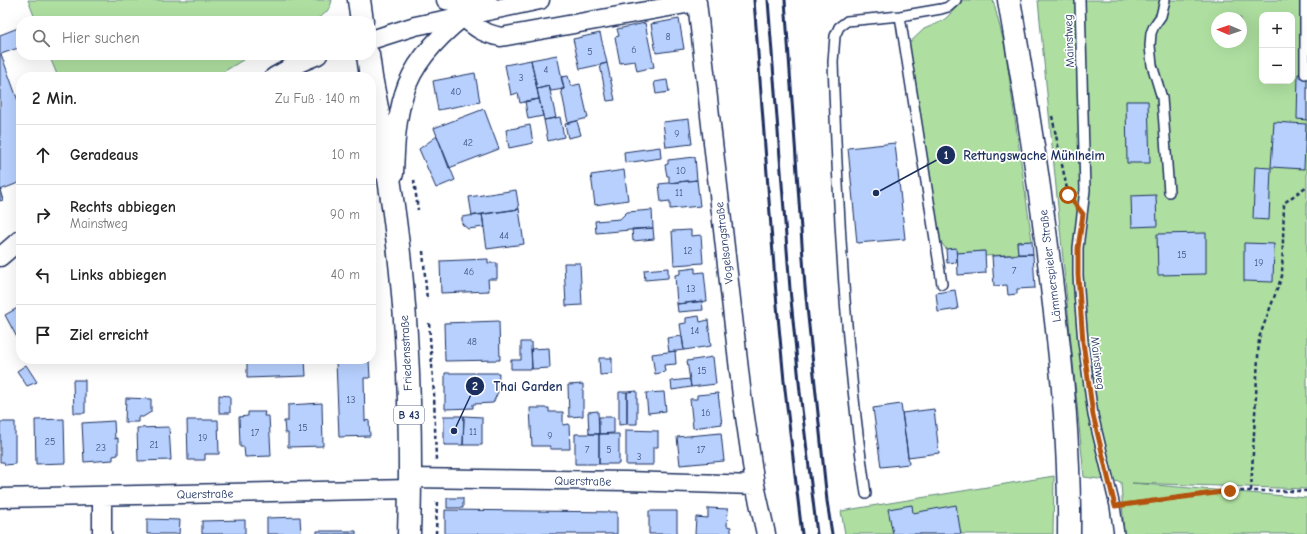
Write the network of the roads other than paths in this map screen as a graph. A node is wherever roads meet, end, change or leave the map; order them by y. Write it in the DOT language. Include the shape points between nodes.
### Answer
graph roads {
  1 [pos="359,0"];
  2 [pos="446,0"];
  3 [pos="540,0"];
  4 [pos="956,0"];
  5 [pos="1009,0"];
  6 [pos="1080,0"];
  7 [pos="1165,0"];
  8 [pos="1305,0"];
  9 [pos="701,1"];
  10 [pos="512,6"];
  11 [pos="361,16"];
  12 [pos="900,16"];
  13 [pos="463,17"];
  14 [pos="376,38"];
  15 [pos="307,60"];
  16 [pos="369,60"];
  17 [pos="283,72"];
  18 [pos="370,72"];
  19 [pos="1305,74"];
  20 [pos="376,104"];
  21 [pos="376,156"];
  22 [pos="1170,192"];
  23 [pos="394,220"];
  24 [pos="942,284"];
  25 [pos="410,484"];
  26 [pos="755,484"];
  27 [pos="866,494"];
  28 [pos="102,497"];
  29 [pos="0,498"];
  30 [pos="102,534"];
  31 [pos="409,534"];
  32 [pos="766,534"];
  33 [pos="1069,534"];
  34 [pos="1119,534"];
  1 -- 11 [label="main road"];
  2 -- 10 [label="street"];
  3 -- 10 [label="street"];
  4 -- 12 [label="lane" via="942,9"];
  5 -- 33 [label="main road, Lämmerspieler Straße" via="1044,215 1057,325 1067,436"];
  6 -- 34 [label="lane, Mainstweg" via="1085,190 1078,248 1078,275 1083,342 1093,415 1115,506"];
  7 -- 22 [label="lane" via="1151,33 1150,46 1152,65 1162,98"];
  8 -- 19 [label="lane"];
  9 -- 13 [label="street, Vogelsangstraße" via="501,37 482,32"];
  9 -- 26 [label="street, Vogelsangstraße" via="742,396"];
  10 -- 13 [label="street"];
  12 -- 24 [label="lane"];
  12 -- 27 [label="lane" via="847,21 839,27 833,47 844,296"];
  13 -- 14 [label="street" via="416,26"];
  13 -- 23 [label="street, Friedensstraße" via="447,29 426,53 404,94 395,148"];
  15 -- 17 [label="street"];
  16 -- 18 [label="main road, Friedensstraße / B 43"];
  20 -- 23 [label="main road, Friedensstraße / B 43"];
  21 -- 23 [label="street" via="388,189"];
  23 -- 25 [label="main road, Friedensstraße / B 43" via="406,335"];
  25 -- 26 [label="street, Querstraße" via="437,478"];
  25 -- 28 [label="street, Querstraße"];
  25 -- 31 [label="main road, Friedensstraße / B 43"];
  26 -- 32 [label="street, Vogelsangstraße"];
  28 -- 29 [label="street, Querstraße"];
  28 -- 30 [label="street"];
}
